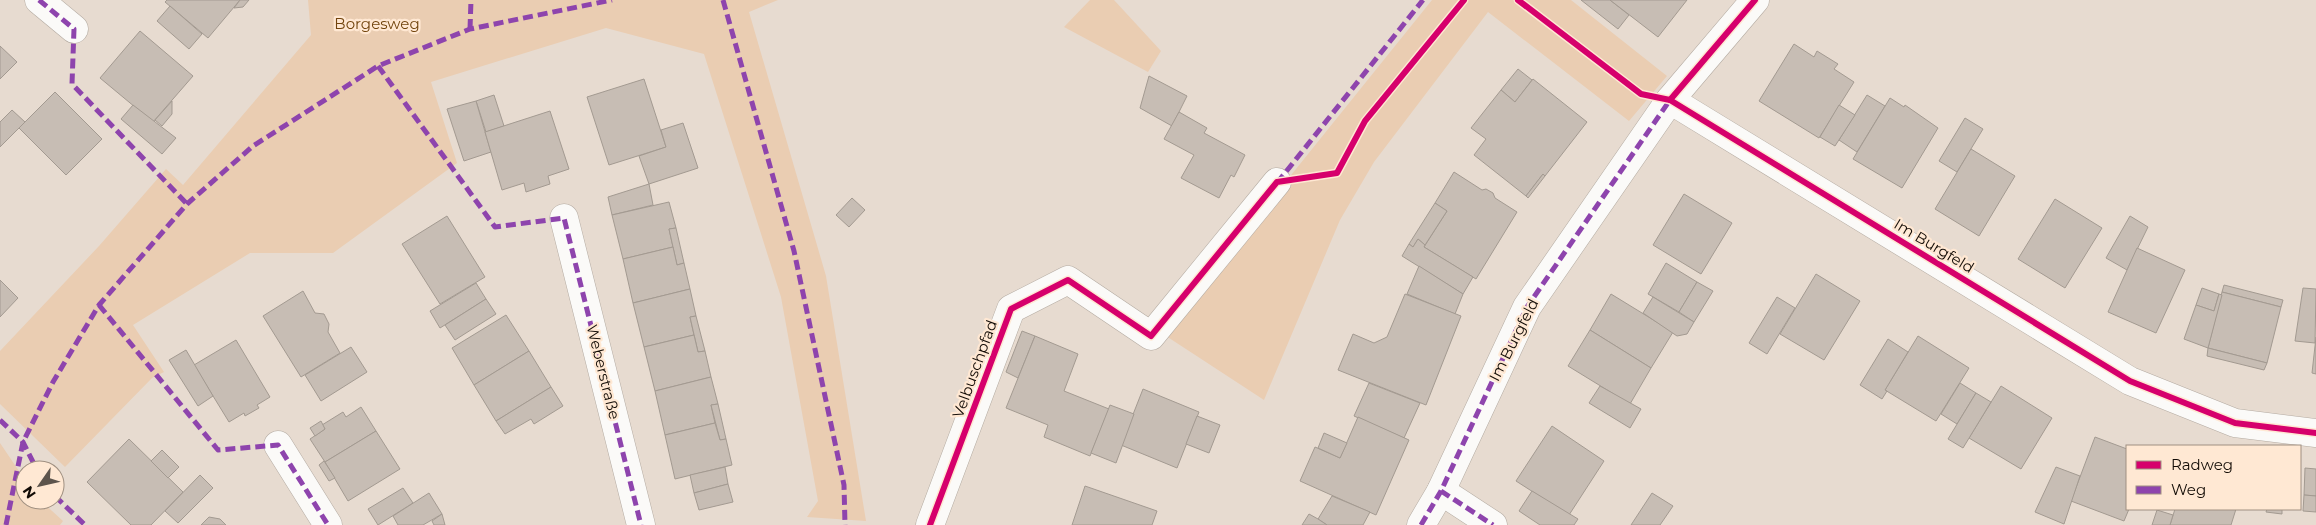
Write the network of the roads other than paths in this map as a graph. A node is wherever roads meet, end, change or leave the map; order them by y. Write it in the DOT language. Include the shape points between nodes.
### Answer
graph roads {
  1 [pos="39,0"];
  2 [pos="1755,0"];
  3 [pos="74,29"];
  4 [pos="1670,100"];
  5 [pos="1278,182"];
  6 [pos="564,218"];
  7 [pos="2316,433"];
  8 [pos="278,445"];
  9 [pos="1441,491"];
  10 [pos="328,525"];
  11 [pos="641,525"];
  12 [pos="930,525"];
  13 [pos="1422,525"];
  14 [pos="1493,525"];
  1 -- 3 [label="street"];
  2 -- 4 [label="street, Im Burgfeld"];
  4 -- 7 [label="street, Im Burgfeld" via="2130,381 2235,423"];
  4 -- 9 [label="street, Im Burgfeld" via="1527,307"];
  5 -- 12 [label="street, Velbuschpfad" via="1151,336 1068,280 1011,309"];
  6 -- 11 [label="street, Weberstraße"];
  8 -- 10 [label="street"];
  9 -- 13 [label="street, Im Burgfeld"];
  9 -- 14 [label="street"];
}
